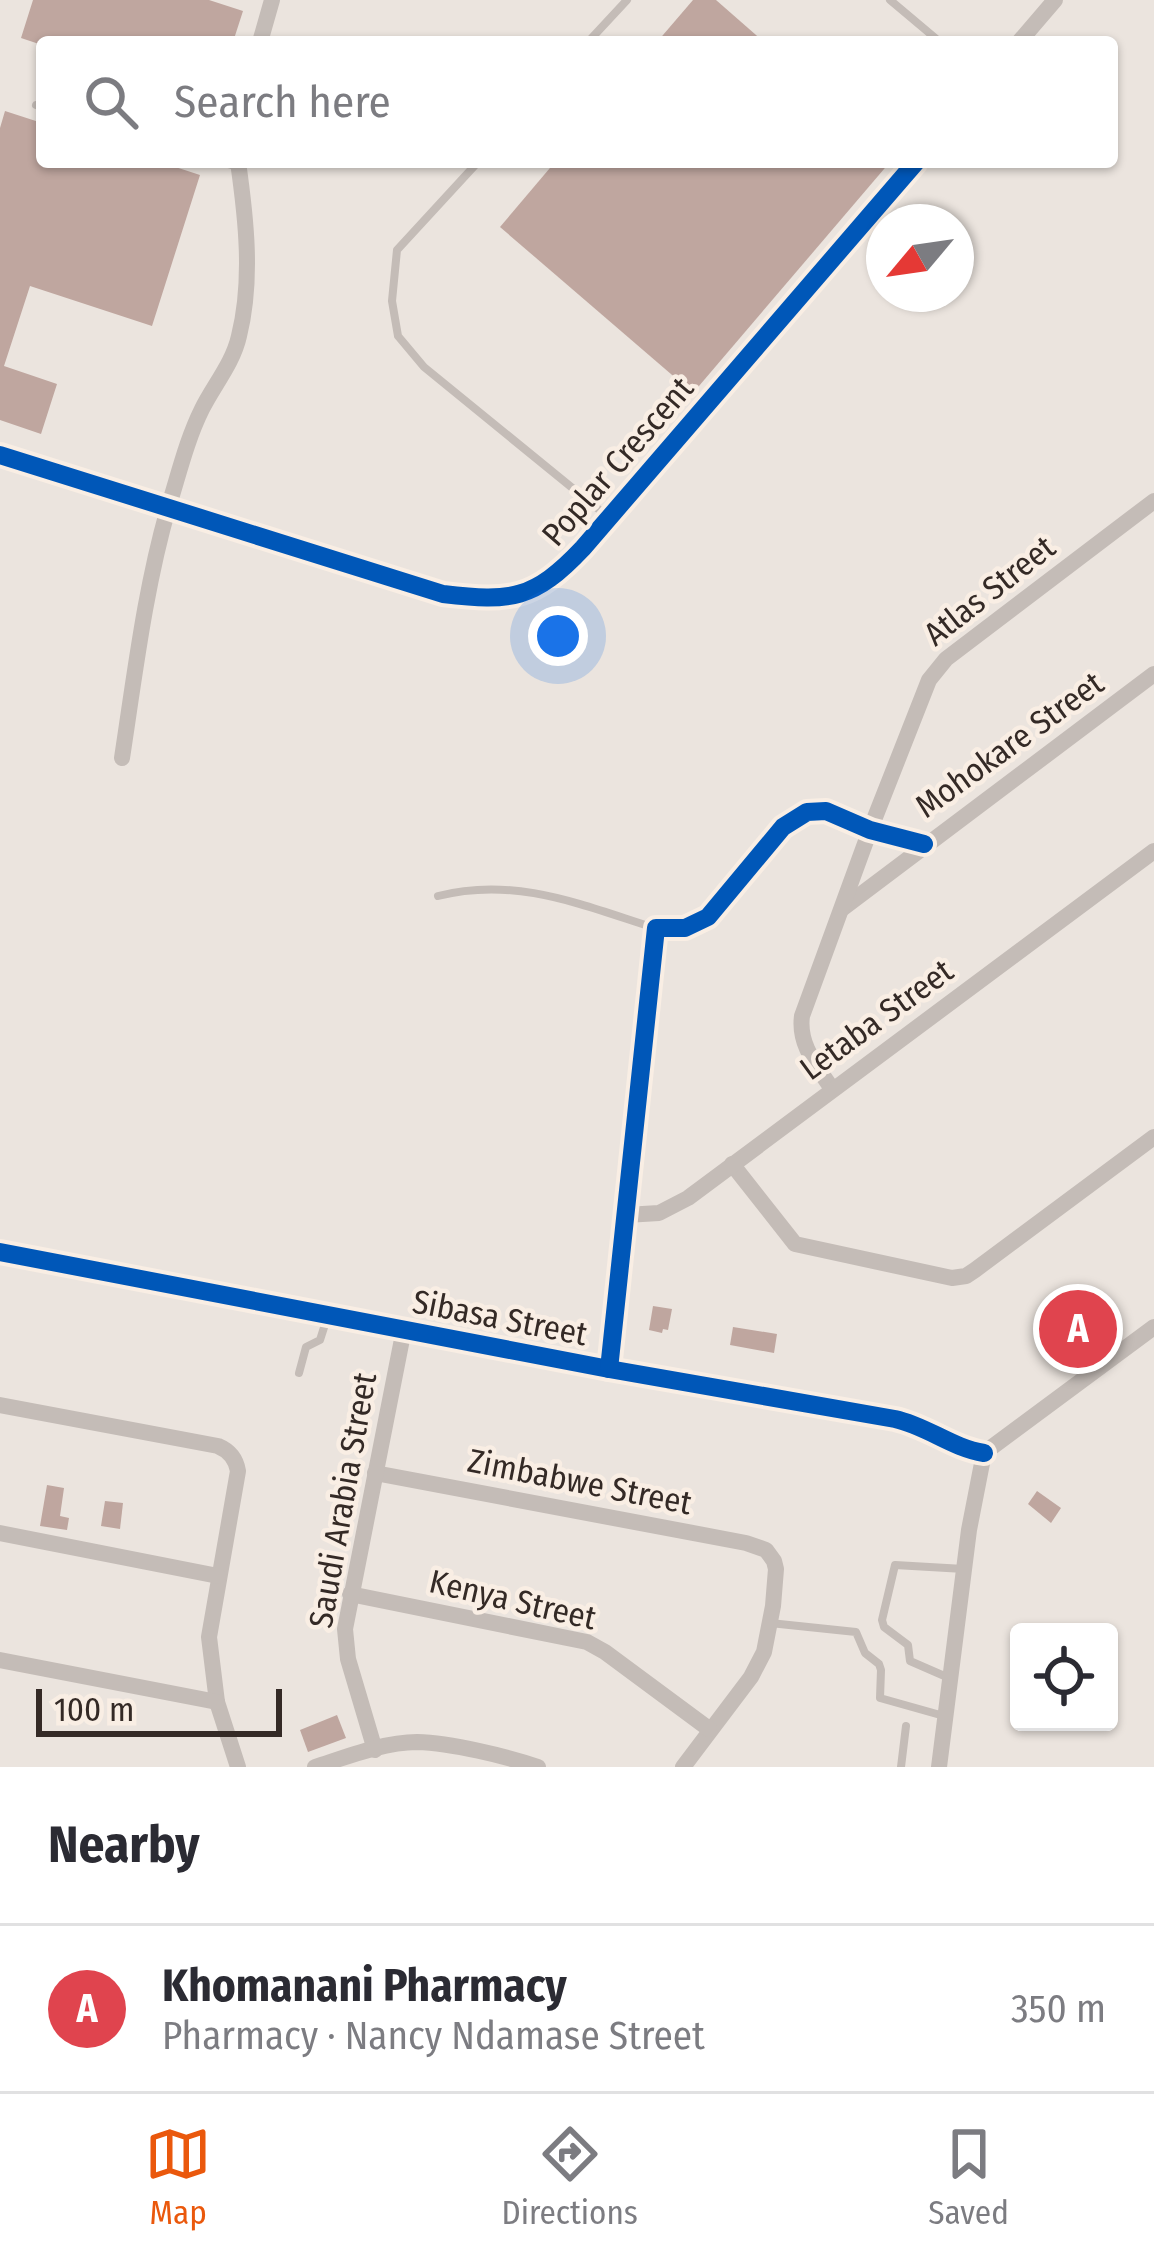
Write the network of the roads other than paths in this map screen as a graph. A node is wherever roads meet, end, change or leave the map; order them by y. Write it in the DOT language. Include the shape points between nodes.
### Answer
graph roads {
  1 [pos="272,0"];
  2 [pos="627,0"];
  3 [pos="890,0"];
  4 [pos="1055,0"];
  5 [pos="262,36"];
  6 [pos="594,36"];
  7 [pos="933,36"];
  8 [pos="1024,36"];
  9 [pos="234,168"];
  10 [pos="472,168"];
  11 [pos="911,168"];
  12 [pos="0,455"];
  13 [pos="1154,501"];
  14 [pos="168,509"];
  15 [pos="609,518"];
  16 [pos="1154,674"];
  17 [pos="122,758"];
  18 [pos="869,830"];
  19 [pos="924,844"];
  20 [pos="1154,851"];
  21 [pos="438,896"];
  22 [pos="843,908"];
  23 [pos="656,928"];
  24 [pos="832,1089"];
  25 [pos="1154,1137"];
  26 [pos="732,1164"];
  27 [pos="626,1215"];
  28 [pos="0,1252"];
  29 [pos="328,1315"];
  30 [pos="1154,1327"];
  31 [pos="404,1329"];
  32 [pos="609,1369"];
  33 [pos="299,1373"];
  34 [pos="0,1406"];
  35 [pos="984,1454"];
  36 [pos="375,1473"];
  37 [pos="0,1533"];
  38 [pos="964,1569"];
  39 [pos="218,1576"];
  40 [pos="350,1594"];
  41 [pos="770,1623"];
  42 [pos="0,1660"];
  43 [pos="950,1678"];
  44 [pos="217,1702"];
  45 [pos="945,1716"];
  46 [pos="906,1726"];
  47 [pos="710,1729"];
  48 [pos="375,1750"];
  49 [pos="238,1767"];
  50 [pos="316,1767"];
  51 [pos="538,1767"];
  52 [pos="682,1767"];
  53 [pos="901,1767"];
  54 [pos="939,1767"];
  1 -- 5 [label="street"];
  2 -- 6 [label="lane"];
  3 -- 7 [label="lane"];
  4 -- 8 [label="street"];
  9 -- 14 [label="street" via="246,224 239,338 194,428"];
  10 -- 15 [label="lane" via="397,250 398,336 424,367"];
  11 -- 15 [label="street, Poplar Crescent"];
  12 -- 14 [label="street, Poplar Crescent"];
  13 -- 18 [label="street, Atlas Street" via="933,672"];
  14 -- 15 [label="street, Poplar Crescent" via="443,594 483,598 512,597 557,576"];
  14 -- 17 [label="street" via="146,595"];
  16 -- 19 [label="street, Mohokare Street"];
  18 -- 19 [label="street"];
  18 -- 22 [label="street, Atlas Street"];
  18 -- 23 [label="street" via="826,811 798,815 708,917 685,928"];
  19 -- 22 [label="street, Mohokare Street"];
  20 -- 24 [label="street, Letaba Street"];
  21 -- 23 [label="lane" via="514,888"];
  22 -- 24 [label="street, Atlas Street" via="801,1024 807,1051"];
  23 -- 27 [label="street"];
  24 -- 26 [label="street, Letaba Street"];
  25 -- 26 [label="street" via="975,1270 952,1278 795,1244"];
  26 -- 27 [label="street, Letaba Street" via="676,1206"];
  27 -- 32 [label="street"];
  28 -- 29 [label="street, Sibasa Street"];
  29 -- 31 [label="street, Sibasa Street"];
  29 -- 33 [label="lane"];
  30 -- 35 [label="street"];
  31 -- 32 [label="street, Sibasa Street"];
  31 -- 36 [label="street, Saudi Arabia Street"];
  32 -- 35 [label="street, Sibasa Street" via="906,1422"];
  34 -- 39 [label="street" via="230,1454 238,1471"];
  35 -- 38 [label="street"];
  36 -- 40 [label="street, Saudi Arabia Street"];
  36 -- 41 [label="street, Zimbabwe Street" via="766,1550 776,1579"];
  37 -- 39 [label="street"];
  38 -- 43 [label="street"];
  38 -- 43 [label="lane" via="895,1564 882,1620 908,1645 910,1661"];
  39 -- 44 [label="street" via="208,1637"];
  40 -- 47 [label="street, Kenya Street" via="586,1642"];
  40 -- 48 [label="street, Saudi Arabia Street" via="348,1659"];
  41 -- 45 [label="lane" via="856,1632 879,1664 880,1699"];
  41 -- 47 [label="street" via="758,1666"];
  42 -- 44 [label="street"];
  43 -- 45 [label="street"];
  44 -- 49 [label="street"];
  45 -- 54 [label="street"];
  46 -- 53 [label="lane"];
  47 -- 52 [label="street"];
  48 -- 50 [label="street"];
  48 -- 51 [label="street" via="416,1742"];
}
